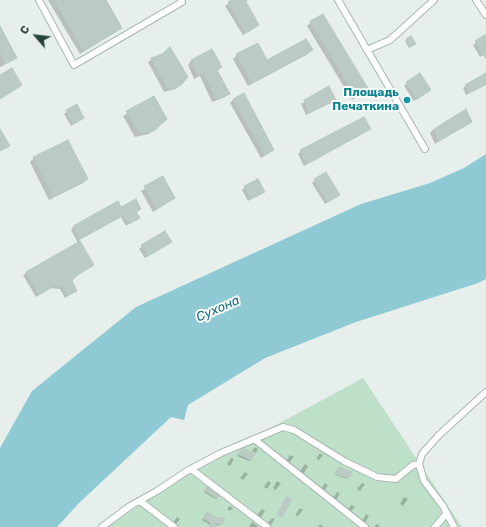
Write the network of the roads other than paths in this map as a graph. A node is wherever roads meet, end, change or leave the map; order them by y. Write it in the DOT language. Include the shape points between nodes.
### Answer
graph roads {
  1 [pos="39,0"];
  2 [pos="181,0"];
  3 [pos="338,0"];
  4 [pos="434,0"];
  5 [pos="476,0"];
  6 [pos="486,15"];
  7 [pos="367,50"];
  8 [pos="425,149"];
  9 [pos="486,392"];
  10 [pos="254,439"];
  11 [pos="419,464"];
  12 [pos="191,469"];
  13 [pos="140,501"];
  14 [pos="447,514"];
  15 [pos="102,527"];
  16 [pos="174,527"];
  17 [pos="267,527"];
  18 [pos="365,527"];
  19 [pos="435,527"];
  20 [pos="454,527"];
  1 -- 2 [label="street" via="74,65 182,2"];
  3 -- 7 [label="street"];
  4 -- 7 [label="street" via="390,40"];
  5 -- 6 [label="street"];
  7 -- 8 [label="street"];
  9 -- 11 [label="street" via="433,441 422,454"];
  10 -- 11 [label="street" via="283,427 294,430 377,477 396,479 413,465"];
  10 -- 12 [label="street"];
  10 -- 18 [label="street"];
  11 -- 14 [label="street" via="424,481"];
  12 -- 13 [label="street"];
  12 -- 17 [label="street"];
  13 -- 15 [label="street"];
  13 -- 16 [label="street"];
  14 -- 19 [label="street"];
  14 -- 20 [label="street"];
}
